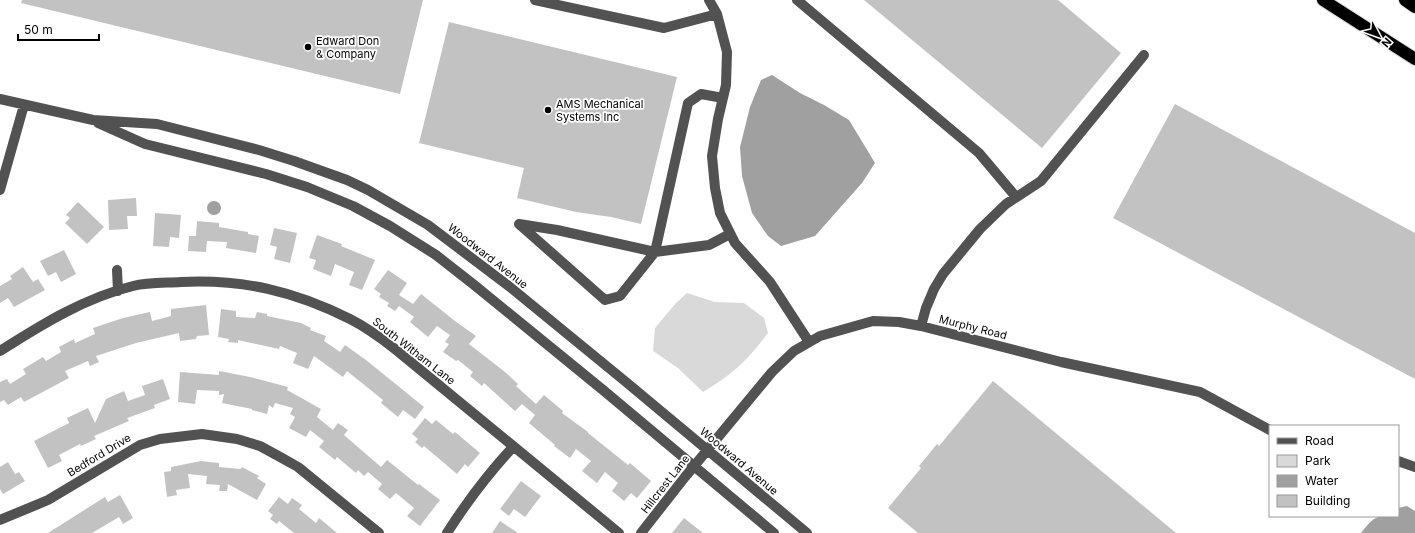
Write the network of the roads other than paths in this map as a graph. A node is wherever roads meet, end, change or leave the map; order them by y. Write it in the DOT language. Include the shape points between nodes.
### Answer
graph roads {
  1 [pos="535,0"];
  2 [pos="709,0"];
  3 [pos="798,0"];
  4 [pos="1323,0"];
  5 [pos="1405,0"];
  6 [pos="1410,0"];
  7 [pos="1415,5"];
  8 [pos="717,14"];
  9 [pos="1144,55"];
  10 [pos="1415,59"];
  11 [pos="723,98"];
  12 [pos="0,99"];
  13 [pos="24,105"];
  14 [pos="93,120"];
  15 [pos="0,190"];
  16 [pos="1016,197"];
  17 [pos="730,234"];
  18 [pos="655,252"];
  19 [pos="117,270"];
  20 [pos="118,291"];
  21 [pos="921,326"];
  22 [pos="809,342"];
  23 [pos="0,351"];
  24 [pos="1269,429"];
  25 [pos="513,447"];
  26 [pos="707,450"];
  27 [pos="1399,461"];
  28 [pos="693,467"];
  29 [pos="1415,467"];
  30 [pos="0,520"];
  31 [pos="379,533"];
  32 [pos="447,533"];
  33 [pos="619,533"];
  34 [pos="641,533"];
  35 [pos="774,533"];
  36 [pos="807,533"];
  1 -- 8 [label="street" via="664,28"];
  2 -- 8 [label="street"];
  3 -- 16 [label="street" via="979,153"];
  4 -- 10 [label="highway"];
  5 -- 7 [label="highway"];
  6 -- 7 [label="highway"];
  8 -- 11 [label="street" via="727,52"];
  9 -- 16 [label="street" via="1040,181"];
  11 -- 17 [label="street" via="712,156 720,213"];
  11 -- 18 [label="street" via="701,94 688,103"];
  12 -- 13 [label="street, Woodward Avenue"];
  13 -- 14 [label="street, Woodward Avenue"];
  13 -- 15 [label="street"];
  14 -- 26 [label="street, Woodward Avenue" via="157,124 201,135 294,161 368,190 454,244 510,287"];
  14 -- 28 [label="street, Woodward Avenue" via="145,144 266,174 307,187 353,206 390,226 436,255 473,284"];
  16 -- 21 [label="street" via="980,229 943,274 934,289"];
  17 -- 18 [label="street" via="709,245"];
  17 -- 22 [label="street" via="770,282"];
  18 -- 18 [label="street" via="620,296 605,300 519,224"];
  19 -- 20 [label="street"];
  20 -- 23 [label="street, South Witham Lane" via="64,313"];
  20 -- 25 [label="street, South Witham Lane" via="134,286 204,281 271,289 305,299 351,319 372,332"];
  21 -- 22 [label="street, Murphy Road" via="873,321 820,336"];
  21 -- 24 [label="street, Murphy Road" via="1061,362 1200,392"];
  22 -- 26 [label="street, Murphy Road" via="794,351 772,372"];
  25 -- 32 [label="street" via="485,478"];
  25 -- 33 [label="street, South Witham Lane"];
  26 -- 28 [label="street, Hillcrest Lane"];
  26 -- 36 [label="street, Woodward Avenue"];
  27 -- 29 [label="street"];
  28 -- 34 [label="street, Hillcrest Lane"];
  28 -- 35 [label="street, Woodward Avenue"];
  30 -- 31 [label="street, Bedford Drive" via="48,500 140,445 160,439 202,434 237,439 260,446 282,458 298,467"];
}
